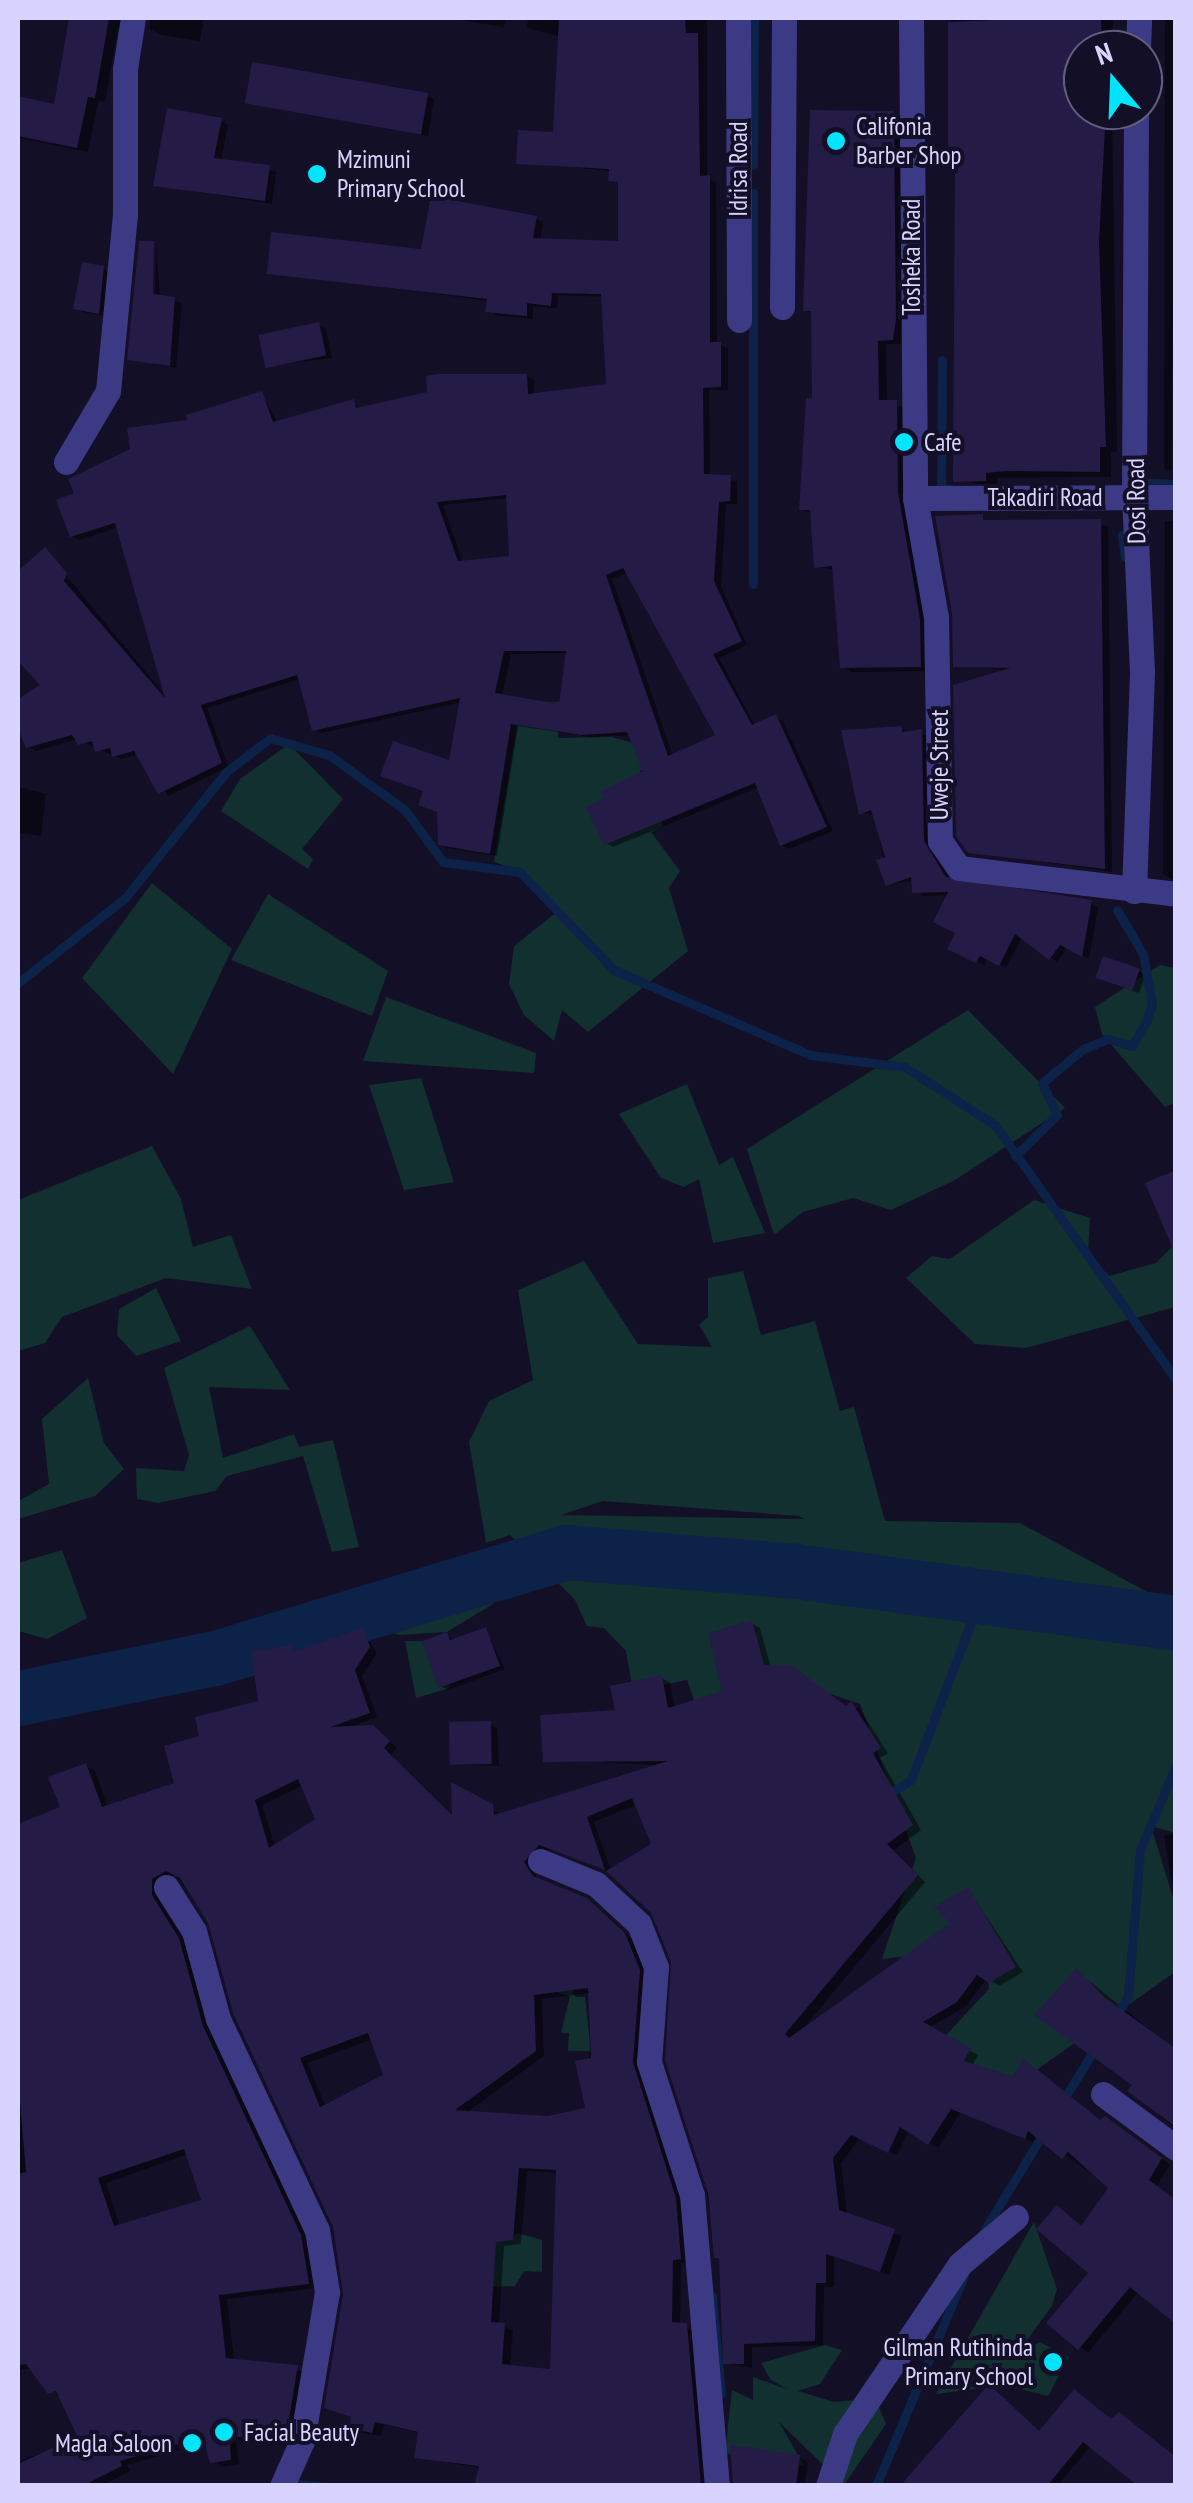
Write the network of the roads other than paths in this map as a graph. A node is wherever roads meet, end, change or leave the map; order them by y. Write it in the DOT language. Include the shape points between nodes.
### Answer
graph roads {
  1 [pos="134,18"];
  2 [pos="738,18"];
  3 [pos="784,18"];
  4 [pos="912,18"];
  5 [pos="1136,130"];
  6 [pos="738,174"];
  7 [pos="782,176"];
  8 [pos="782,307"];
  9 [pos="739,320"];
  10 [pos="66,462"];
  11 [pos="1176,497"];
  12 [pos="915,498"];
  13 [pos="1134,498"];
  14 [pos="1134,891"];
  15 [pos="1176,894"];
  16 [pos="540,1862"];
  17 [pos="166,1887"];
  18 [pos="1103,2094"];
  19 [pos="1176,2148"];
  20 [pos="1016,2217"];
  21 [pos="282,2486"];
  22 [pos="717,2486"];
  23 [pos="828,2486"];
  1 -- 10 [label="street" via="125,69 124,233 108,391"];
  2 -- 6 [label="street, Idrisa Road"];
  3 -- 7 [label="street"];
  4 -- 12 [label="street, Tosheka Road"];
  5 -- 13 [label="street, Dosi Road"];
  6 -- 7 [label="street"];
  6 -- 9 [label="street, Idrisa Road"];
  7 -- 8 [label="street"];
  11 -- 13 [label="street, Takadiri Road"];
  12 -- 13 [label="street, Takadiri Road"];
  12 -- 14 [label="street, Uweje Street" via="936,617 944,856 959,868"];
  13 -- 14 [label="street, Dosi Road" via="1142,672"];
  14 -- 15 [label="street, Uweje Street"];
  16 -- 22 [label="street" via="596,1884 640,1924 656,1967 648,2062 692,2195"];
  17 -- 21 [label="street" via="194,1931 218,2019 318,2230 327,2292 302,2440"];
  18 -- 19 [label="street"];
  20 -- 23 [label="street" via="960,2264 845,2434"];
}
